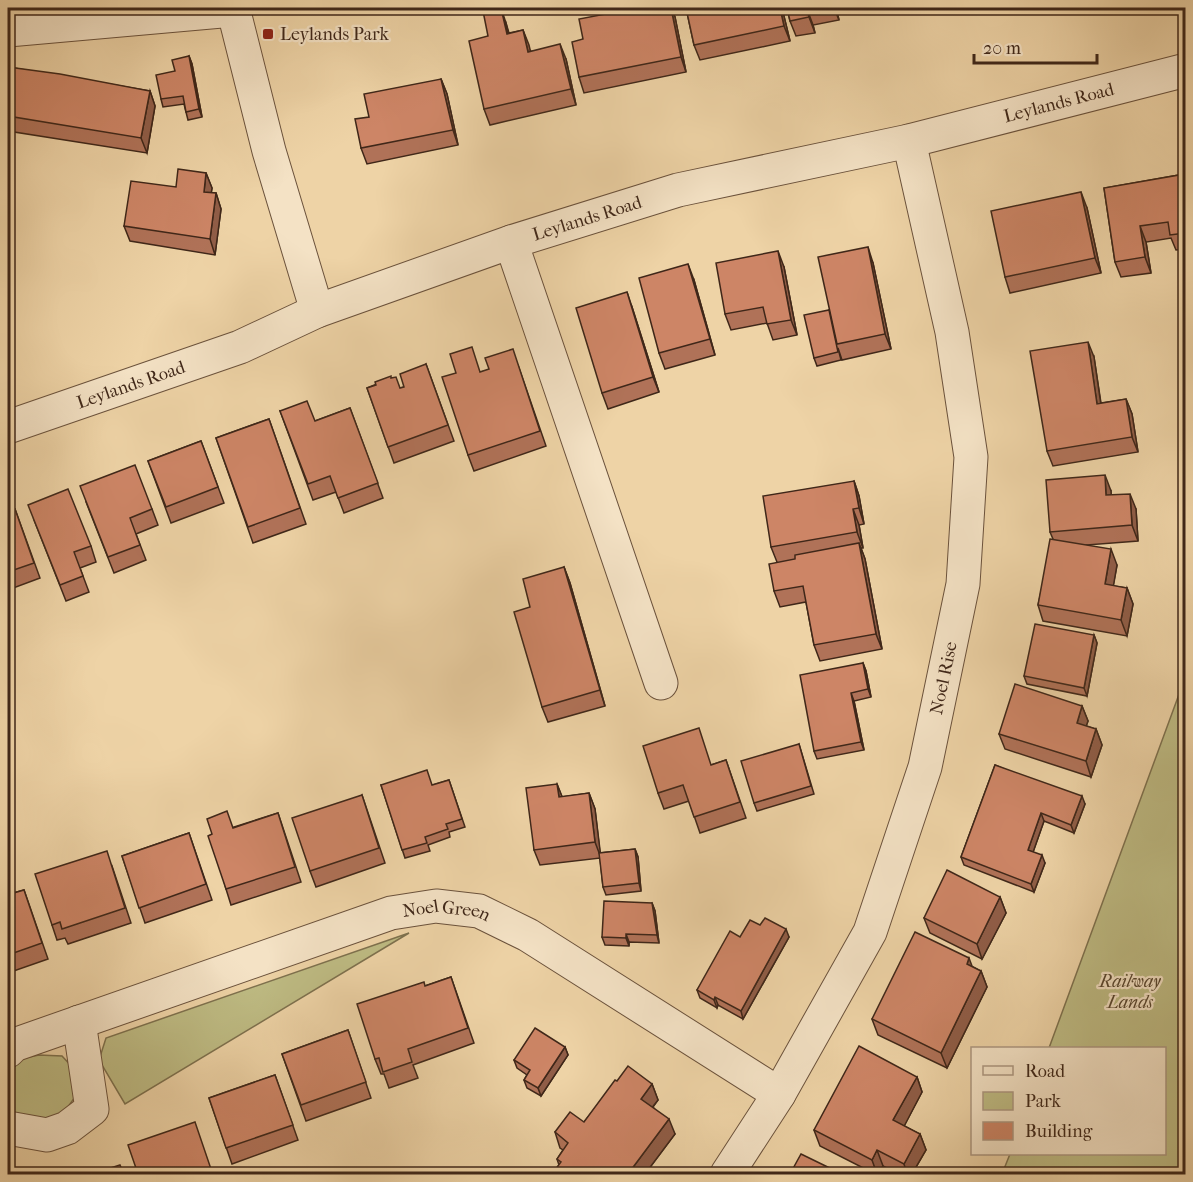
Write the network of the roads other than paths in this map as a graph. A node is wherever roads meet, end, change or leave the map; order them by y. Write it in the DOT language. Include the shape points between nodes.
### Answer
graph roads {
  1 [pos="233,9"];
  2 [pos="8,30"];
  3 [pos="1185,70"];
  4 [pos="909,141"];
  5 [pos="511,242"];
  6 [pos="317,311"];
  7 [pos="8,427"];
  8 [pos="661,683"];
  9 [pos="79,1022"];
  10 [pos="8,1051"];
  11 [pos="779,1094"];
  12 [pos="8,1128"];
  13 [pos="727,1174"];
  1 -- 2 [label="street"];
  1 -- 6 [label="street" via="269,151"];
  3 -- 4 [label="street, Leylands Road"];
  4 -- 5 [label="street, Leylands Road" via="678,190"];
  4 -- 11 [label="street, Noel Rise" via="952,332 971,457 963,584 925,767 870,932"];
  5 -- 6 [label="street, Leylands Road"];
  5 -- 8 [label="street"];
  6 -- 7 [label="street, Leylands Road" via="240,347"];
  9 -- 10 [label="street, Noel Green" via="14,1045"];
  9 -- 11 [label="street, Noel Green" via="391,913 436,906 468,909 528,934"];
  9 -- 12 [label="street" via="92,1109 67,1128 47,1135"];
  11 -- 13 [label="street, Noel Rise"];
}
